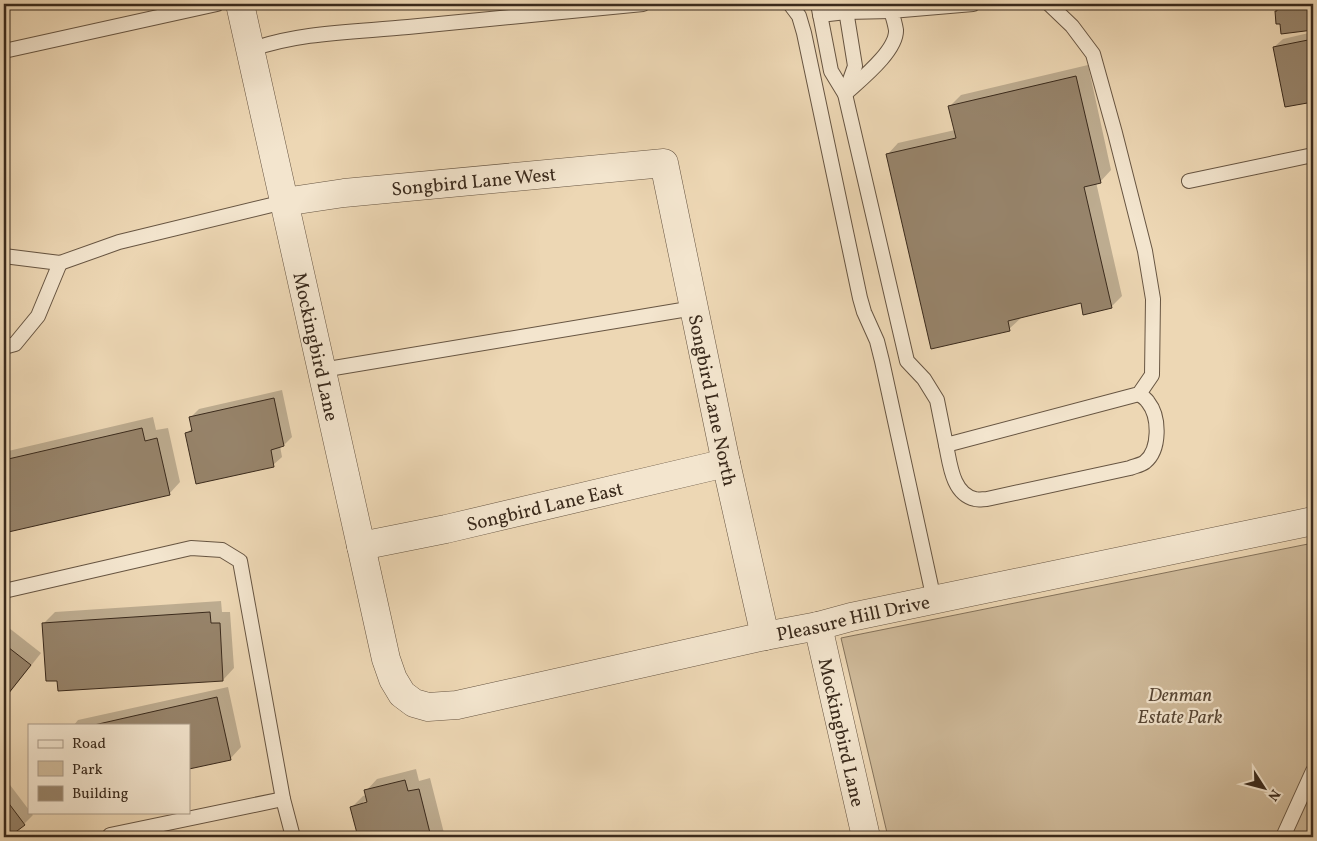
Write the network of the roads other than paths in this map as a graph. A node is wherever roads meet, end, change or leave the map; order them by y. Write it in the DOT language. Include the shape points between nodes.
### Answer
graph roads {
  1 [pos="217,4"];
  2 [pos="240,4"];
  3 [pos="643,4"];
  4 [pos="790,4"];
  5 [pos="973,4"];
  6 [pos="1049,4"];
  7 [pos="846,8"];
  8 [pos="819,9"];
  9 [pos="891,11"];
  10 [pos="250,50"];
  11 [pos="4,51"];
  12 [pos="845,94"];
  13 [pos="1313,155"];
  14 [pos="664,163"];
  15 [pos="1189,181"];
  16 [pos="284,202"];
  17 [pos="4,256"];
  18 [pos="60,263"];
  19 [pos="694,308"];
  20 [pos="4,347"];
  21 [pos="322,370"];
  22 [pos="1140,394"];
  23 [pos="946,445"];
  24 [pos="726,464"];
  25 [pos="1313,521"];
  26 [pos="361,546"];
  27 [pos="4,591"];
  28 [pos="934,600"];
  29 [pos="818,626"];
  30 [pos="765,636"];
  31 [pos="398,688"];
  32 [pos="1313,771"];
  33 [pos="283,799"];
  34 [pos="110,835"];
  35 [pos="292,837"];
  36 [pos="866,837"];
  37 [pos="1284,837"];
  1 -- 11 [label="lane"];
  2 -- 10 [label="street, Mockingbird Lane"];
  3 -- 10 [label="lane" via="304,37"];
  4 -- 28 [label="lane" via="799,16 804,33 860,298 882,361"];
  5 -- 9 [label="lane"];
  6 -- 22 [label="lane" via="1094,54 1145,250 1153,299 1152,375"];
  7 -- 8 [label="lane"];
  7 -- 9 [label="lane"];
  7 -- 12 [label="lane" via="855,66"];
  8 -- 12 [label="lane" via="831,71"];
  9 -- 12 [label="lane" via="896,31 892,45 877,65"];
  10 -- 16 [label="street, Mockingbird Lane"];
  12 -- 23 [label="lane" via="907,361 937,400"];
  13 -- 15 [label="lane"];
  14 -- 16 [label="street, Songbird Lane West" via="353,192"];
  14 -- 19 [label="street, Songbird Lane North"];
  16 -- 18 [label="lane" via="119,242"];
  16 -- 21 [label="street, Mockingbird Lane"];
  17 -- 18 [label="lane"];
  18 -- 20 [label="lane" via="38,316 15,344"];
  19 -- 21 [label="lane"];
  19 -- 24 [label="street, Songbird Lane North"];
  21 -- 26 [label="street, Mockingbird Lane"];
  22 -- 23 [label="lane"];
  22 -- 23 [label="lane" via="1154,414 1157,436 1154,452 1144,462 1130,468 987,499 974,499 962,492 954,481"];
  24 -- 26 [label="street, Songbird Lane East"];
  24 -- 30 [label="street, Songbird Lane North"];
  25 -- 28 [label="street, Pleasure Hill Drive"];
  26 -- 31 [label="street, Mockingbird Lane" via="386,659"];
  27 -- 33 [label="lane" via="191,548 222,550 240,561"];
  28 -- 29 [label="street, Pleasure Hill Drive"];
  29 -- 30 [label="street, Pleasure Hill Drive"];
  29 -- 36 [label="street, Mockingbird Lane"];
  30 -- 31 [label="street, Pleasure Hill Drive" via="457,705 428,707 414,703"];
  32 -- 37 [label="lane"];
  33 -- 34 [label="lane"];
  33 -- 35 [label="lane"];
}
